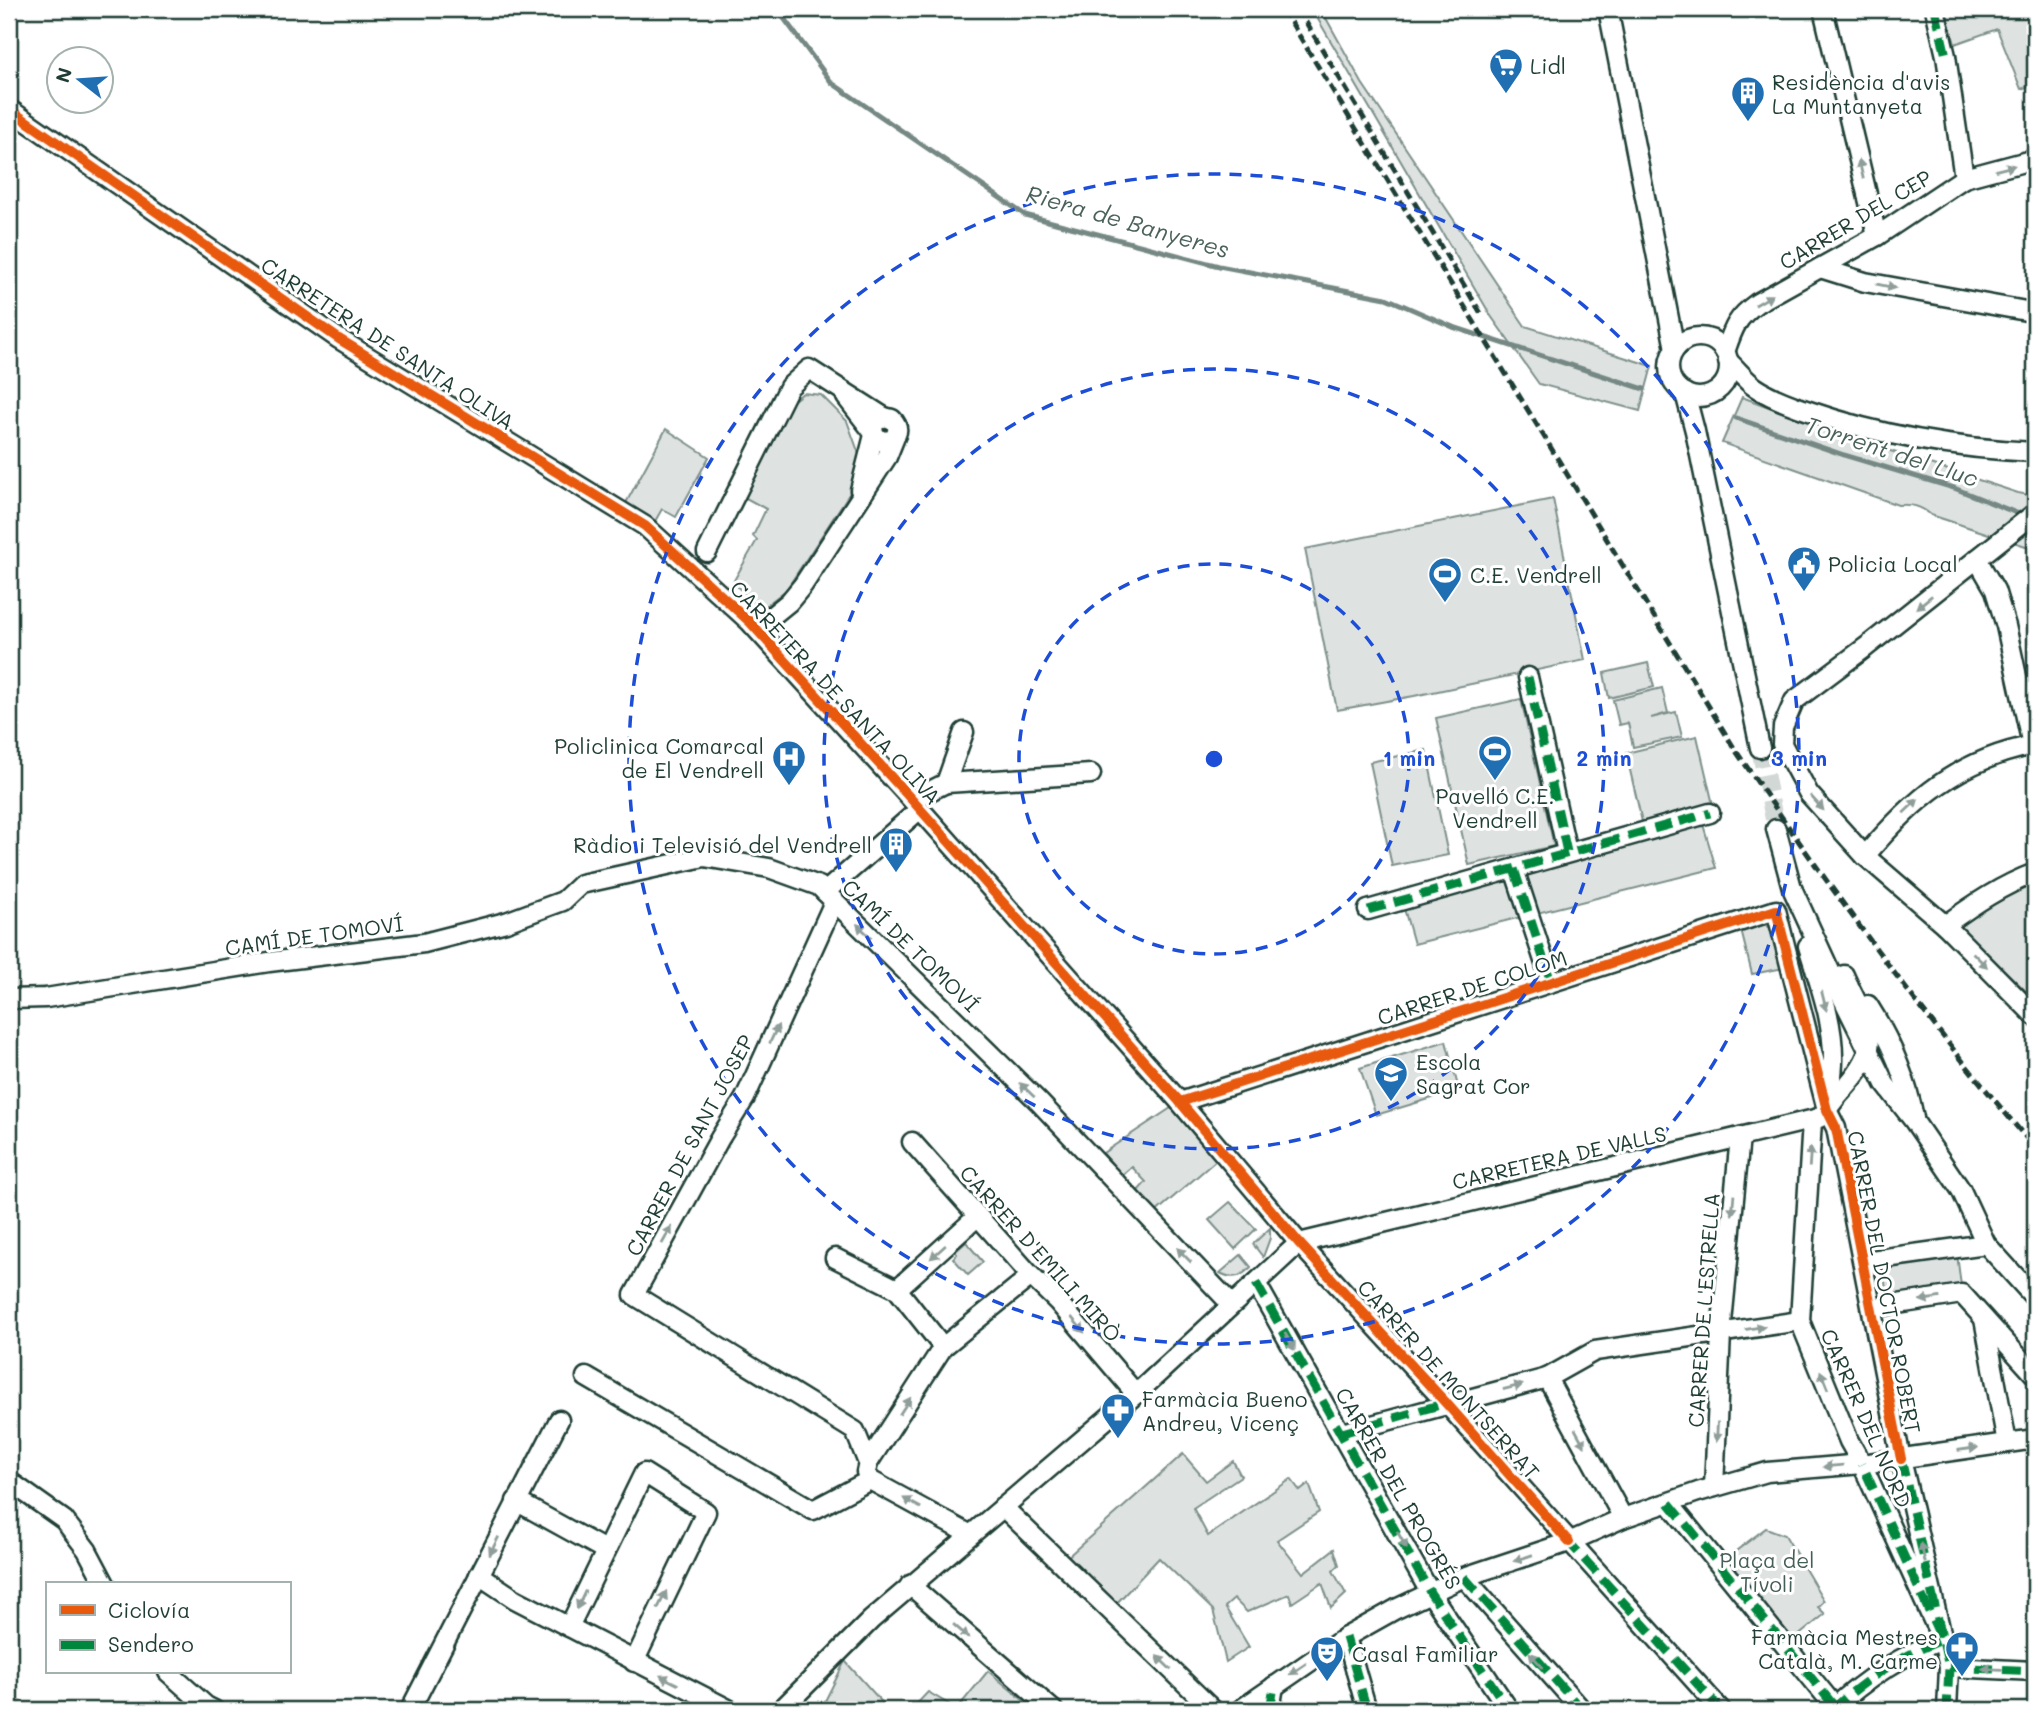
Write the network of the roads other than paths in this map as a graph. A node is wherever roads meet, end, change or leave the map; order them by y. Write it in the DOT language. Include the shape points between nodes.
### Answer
graph roads {
  1 [pos="1608,9"];
  2 [pos="1823,9"];
  3 [pos="1935,9"];
  4 [pos="9,109"];
  5 [pos="2035,159"];
  6 [pos="1964,178"];
  7 [pos="1877,236"];
  8 [pos="1820,268"];
  9 [pos="2035,309"];
  10 [pos="1672,323"];
  11 [pos="1693,338"];
  12 [pos="1675,349"];
  13 [pos="1727,357"];
  14 [pos="1755,387"];
  15 [pos="1716,390"];
  16 [pos="1685,393"];
  17 [pos="877,428"];
  18 [pos="1695,431"];
  19 [pos="2035,452"];
  20 [pos="855,506"];
  21 [pos="2035,513"];
  22 [pos="707,552"];
  23 [pos="1977,559"];
  24 [pos="757,628"];
  25 [pos="1528,677"];
  26 [pos="964,732"];
  27 [pos="2034,745"];
  28 [pos="1760,748"];
  29 [pos="1091,774"];
  30 [pos="946,783"];
  31 [pos="916,805"];
  32 [pos="1710,813"];
  33 [pos="1776,829"];
  34 [pos="1567,852"];
  35 [pos="1865,856"];
  36 [pos="1514,869"];
  37 [pos="2035,873"];
  38 [pos="1792,888"];
  39 [pos="830,897"];
  40 [pos="1368,910"];
  41 [pos="1776,910"];
  42 [pos="1945,925"];
  43 [pos="1818,947"];
  44 [pos="1844,975"];
  45 [pos="1551,982"];
  46 [pos="9,999"];
  47 [pos="2035,1016"];
  48 [pos="1869,1052"];
  49 [pos="1832,1073"];
  50 [pos="1903,1075"];
  51 [pos="1885,1084"];
  52 [pos="1847,1087"];
  53 [pos="1180,1102"];
  54 [pos="1820,1116"];
  55 [pos="1914,1121"];
  56 [pos="1740,1137"];
  57 [pos="912,1142"];
  58 [pos="978,1216"];
  59 [pos="1299,1242"];
  60 [pos="1986,1244"];
  61 [pos="835,1258"];
  62 [pos="1864,1261"];
  63 [pos="1031,1276"];
  64 [pos="1256,1283"];
  65 [pos="897,1289"];
  66 [pos="2035,1298"];
  67 [pos="1231,1304"];
  68 [pos="1872,1307"];
  69 [pos="1984,1319"];
  70 [pos="1800,1321"];
  71 [pos="1721,1333"];
  72 [pos="943,1347"];
  73 [pos="2035,1375"];
  74 [pos="586,1377"];
  75 [pos="1547,1378"];
  76 [pos="1136,1394"];
  77 [pos="1446,1403"];
  78 [pos="559,1420"];
  79 [pos="1342,1433"];
  80 [pos="2035,1439"];
  81 [pos="2007,1443"];
  82 [pos="1901,1459"];
  83 [pos="1862,1464"];
  84 [pos="869,1472"];
  85 [pos="9,1480"];
  86 [pos="1714,1487"];
  87 [pos="516,1501"];
  88 [pos="1669,1503"];
  89 [pos="1003,1507"];
  90 [pos="1623,1518"];
  91 [pos="970,1534"];
  92 [pos="1569,1542"];
  93 [pos="605,1550"];
  94 [pos="479,1575"];
  95 [pos="1464,1577"];
  96 [pos="104,1582"];
  97 [pos="910,1586"];
  98 [pos="1432,1594"];
  99 [pos="569,1627"];
  100 [pos="1346,1637"];
  101 [pos="1942,1640"];
  102 [pos="634,1662"];
  103 [pos="1949,1667"];
  104 [pos="2035,1671"];
  105 [pos="171,1674"];
  106 [pos="1274,1686"];
  107 [pos="1834,1709"];
  108 [pos="214,1710"];
  109 [pos="410,1710"];
  110 [pos="730,1710"];
  111 [pos="781,1710"];
  112 [pos="1053,1710"];
  113 [pos="1213,1710"];
  114 [pos="1240,1710"];
  115 [pos="1270,1710"];
  116 [pos="1367,1710"];
  117 [pos="1510,1710"];
  118 [pos="1582,1710"];
  119 [pos="1721,1710"];
  120 [pos="1947,1710"];
  1 -- 10 [label="street"];
  7 -- 2 [label="street, one-way"];
  3 -- 6 [label="street"];
  4 -- 24 [label="street, CARRETERA DE SANTA OLIVA" via="339,339 645,526"];
  6 -- 5 [label="street, CARRER DEL CEP, one-way"];
  6 -- 7 [label="street, CARRER DEL CEP"];
  7 -- 8 [label="street, CARRER DEL CEP"];
  8 -- 9 [label="street, one-way" via="1865,282"];
  13 -- 8 [label="street, CARRER DEL CEP, one-way" via="1733,328 1742,314"];
  10 -- 11 [label="street"];
  10 -- 12 [label="street"];
  11 -- 12 [label="street"];
  11 -- 13 [label="street" via="1712,340"];
  12 -- 16 [label="street" via="1670,373"];
  13 -- 14 [label="street"];
  13 -- 15 [label="street" via="1727,377"];
  14 -- 15 [label="street"];
  14 -- 19 [label="street" via="1832,419 1906,436"];
  15 -- 16 [label="street" via="1697,397"];
  15 -- 18 [label="street"];
  16 -- 18 [label="street"];
  17 -- 20 [label="street"];
  17 -- 20 [label="street" via="884,442 895,437"];
  17 -- 22 [label="street" via="841,391 809,369 789,387"];
  18 -- 28 [label="street"];
  20 -- 24 [label="street" via="795,597"];
  21 -- 23 [label="street"];
  23 -- 27 [label="street" via="1995,590"];
  23 -- 35 [label="street, one-way" via="1794,701 1787,715 1782,744 1809,794"];
  24 -- 31 [label="street, CARRETERA DE SANTA OLIVA"];
  25 -- 34 [label="street"];
  26 -- 30 [label="street"];
  35 -- 27 [label="street, one-way" via="1924,793 1959,771"];
  29 -- 30 [label="street"];
  30 -- 31 [label="street, CARRER DE SANT JOSEP"];
  31 -- 39 [label="street, CARRER DE SANT JOSEP"];
  31 -- 53 [label="street, CARRETERA DE SANTA OLIVA"];
  32 -- 34 [label="street"];
  33 -- 38 [label="street"];
  34 -- 36 [label="street"];
  35 -- 42 [label="street"];
  36 -- 40 [label="street"];
  36 -- 45 [label="street"];
  37 -- 42 [label="street"];
  38 -- 43 [label="street"];
  38 -- 49 [label="street, one-way" via="1826,1012"];
  39 -- 46 [label="street, CAMÍ DE TOMOVÍ" via="819,886 769,868 704,857 581,884 563,901 506,922 424,943 269,962 46,998"];
  67 -- 39 [label="street, CAMÍ DE TOMOVÍ, one-way" via="1039,1102"];
  84 -- 39 [label="street, CARRER DE SANT JOSEP, one-way" via="855,1430 634,1294 745,1098"];
  41 -- 45 [label="street, CARRER DE COLOM"];
  41 -- 54 [label="street, CARRER DEL DOCTOR ROBERT"];
  42 -- 47 [label="street, one-way"];
  43 -- 44 [label="street"];
  43 -- 48 [label="street"];
  44 -- 48 [label="street" via="1870,1033"];
  44 -- 50 [label="street" via="1878,1020"];
  45 -- 53 [label="street, CARRER DE COLOM"];
  48 -- 49 [label="street" via="1850,1058"];
  48 -- 50 [label="street"];
  48 -- 51 [label="street"];
  48 -- 52 [label="street"];
  49 -- 54 [label="street"];
  50 -- 55 [label="street"];
  51 -- 52 [label="street" via="1858,1082"];
  51 -- 55 [label="street"];
  52 -- 54 [label="street"];
  53 -- 59 [label="street, CARRETERA DE SANTA OLIVA"];
  54 -- 56 [label="street, CARRETERA DE VALLS"];
  54 -- 62 [label="street, CARRER DEL DOCTOR ROBERT" via="1836,1128"];
  70 -- 54 [label="street, CARRER DEL NORD, one-way"];
  55 -- 60 [label="street" via="1961,1190"];
  56 -- 59 [label="street, CARRETERA DE VALLS"];
  56 -- 71 [label="street, CARRER DE L'ESTRELLA, one-way"];
  57 -- 58 [label="street, CARRER D'EMILI MIRÒ"];
  58 -- 63 [label="street, CARRER D'EMILI MIRÒ"];
  58 -- 65 [label="street, one-way"];
  59 -- 64 [label="street"];
  59 -- 77 [label="street, CARRER DE MONTSERRAT"];
  60 -- 62 [label="street"];
  60 -- 66 [label="street"];
  61 -- 65 [label="street"];
  62 -- 68 [label="street, CARRER DEL DOCTOR ROBERT"];
  63 -- 72 [label="street"];
  63 -- 76 [label="street, CARRER D'EMILI MIRÒ, one-way"];
  64 -- 67 [label="street"];
  64 -- 79 [label="street, CARRER DEL PROGRÉS, one-way"];
  65 -- 72 [label="street"];
  67 -- 76 [label="street"];
  69 -- 68 [label="street, one-way" via="1962,1294"];
  68 -- 82 [label="street, CARRER DEL DOCTOR ROBERT"];
  69 -- 73 [label="street"];
  69 -- 81 [label="street"];
  71 -- 70 [label="street, one-way"];
  83 -- 70 [label="street, CARRER DEL NORD, one-way"];
  71 -- 75 [label="street" via="1595,1351"];
  71 -- 86 [label="street, CARRER DE L'ESTRELLA, one-way"];
  84 -- 72 [label="street, one-way"];
  74 -- 84 [label="street" via="813,1510"];
  77 -- 75 [label="street, one-way"];
  75 -- 90 [label="street, one-way"];
  76 -- 89 [label="street"];
  77 -- 79 [label="street"];
  77 -- 92 [label="street, CARRER DE MONTSERRAT"];
  78 -- 87 [label="street"];
  79 -- 98 [label="street, CARRER DEL PROGRÉS, one-way"];
  80 -- 81 [label="street"];
  82 -- 81 [label="street, one-way"];
  82 -- 83 [label="street"];
  101 -- 82 [label="street, CARRER DEL DOCTOR ROBERT, one-way"];
  83 -- 86 [label="street, one-way" via="1767,1472"];
  83 -- 101 [label="street, CARRER DEL NORD"];
  91 -- 84 [label="street, one-way"];
  85 -- 96 [label="street" via="64,1520"];
  86 -- 88 [label="street"];
  87 -- 93 [label="street"];
  87 -- 94 [label="street, one-way"];
  88 -- 90 [label="street"];
  88 -- 107 [label="street"];
  89 -- 91 [label="street"];
  113 -- 89 [label="street, one-way"];
  90 -- 92 [label="street"];
  91 -- 97 [label="street"];
  92 -- 95 [label="street, one-way"];
  92 -- 119 [label="street, CARRER DE MONTSERRAT"];
  93 -- 99 [label="street, one-way"];
  102 -- 93 [label="street, one-way" via="706,1512 644,1473"];
  94 -- 99 [label="street"];
  94 -- 109 [label="street"];
  95 -- 98 [label="street"];
  118 -- 95 [label="street, one-way"];
  97 -- 111 [label="street"];
  97 -- 112 [label="street, one-way"];
  98 -- 100 [label="street"];
  98 -- 117 [label="street, CARRER DEL PROGRÉS"];
  99 -- 102 [label="street"];
  100 -- 106 [label="street, one-way"];
  100 -- 116 [label="street"];
  101 -- 103 [label="street, CARRER DEL DOCTOR ROBERT"];
  101 -- 107 [label="street" via="1912,1652"];
  110 -- 102 [label="street, one-way"];
  104 -- 103 [label="street, one-way"];
  103 -- 120 [label="street, CARRER DEL DOCTOR ROBERT"];
  105 -- 108 [label="street"];
  106 -- 114 [label="street"];
  106 -- 115 [label="street"];
}
